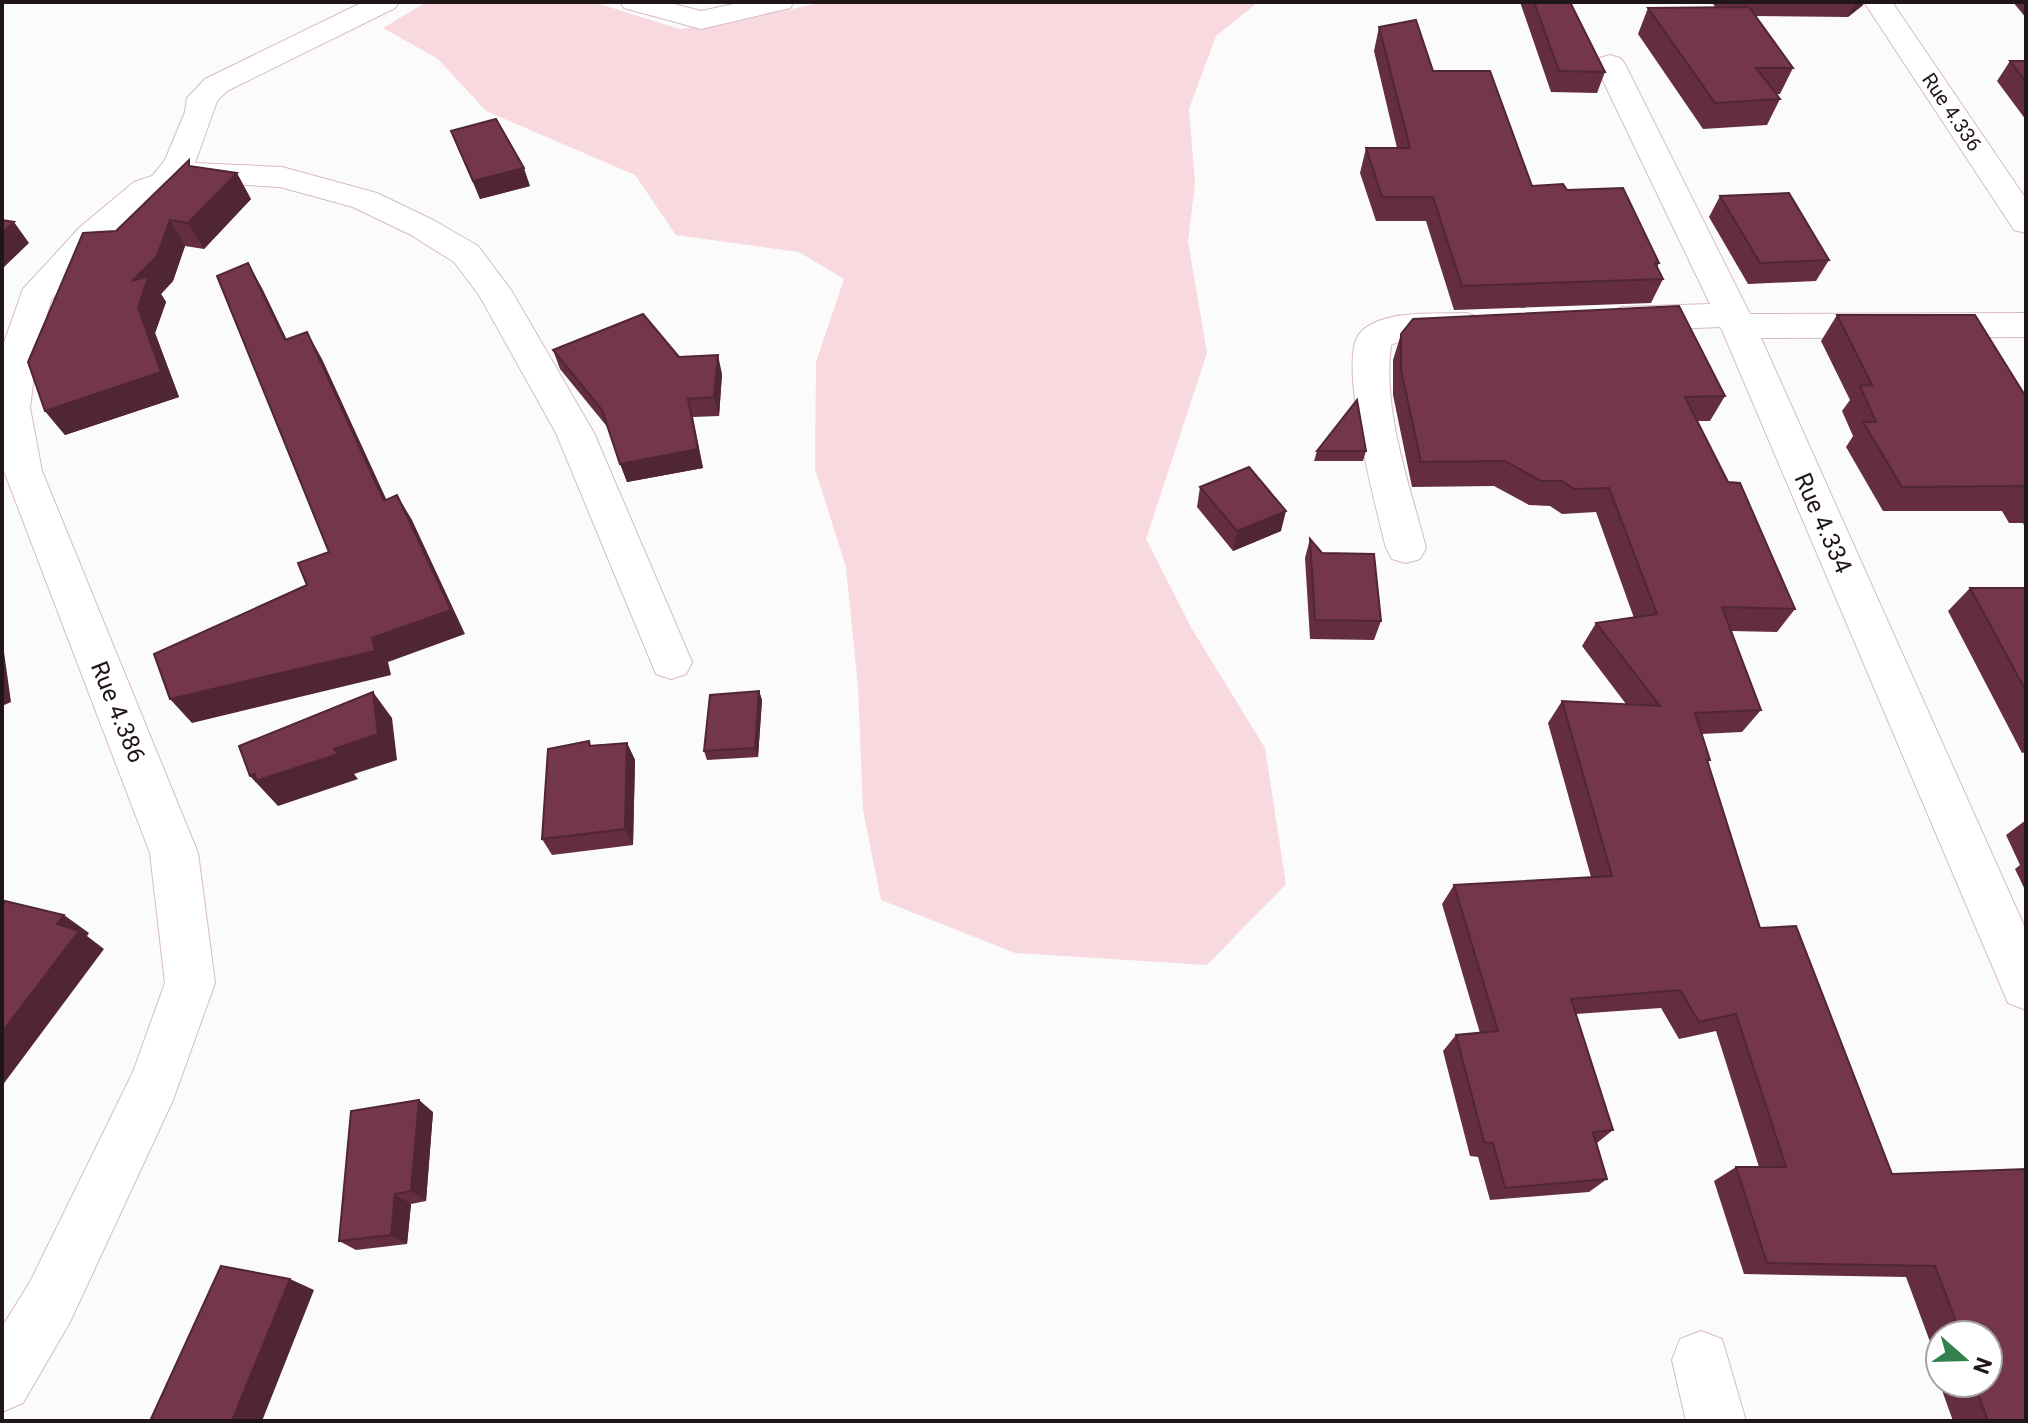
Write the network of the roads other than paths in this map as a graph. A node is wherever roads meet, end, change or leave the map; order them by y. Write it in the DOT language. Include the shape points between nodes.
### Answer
graph roads {
  1 [pos="385,2"];
  2 [pos="634,2"];
  3 [pos="780,2"];
  4 [pos="1878,2"];
  5 [pos="1610,64"];
  6 [pos="163,183"];
  7 [pos="2026,223"];
  8 [pos="1590,320"];
  9 [pos="1735,321"];
  10 [pos="1495,324"];
  11 [pos="2026,325"];
  12 [pos="12,475"];
  13 [pos="1406,548"];
  14 [pos="671,662"];
  15 [pos="2026,986"];
  16 [pos="1701,1360"];
  17 [pos="2,1382"];
  18 [pos="1716,1421"];
  1 -- 6 [label="street, Rue 4.386" via="216,85 202,98 180,162"];
  2 -- 3 [label="street" via="701,20"];
  4 -- 7 [label="street, Rue 4.336"];
  5 -- 9 [label="street, Rue 4.334"];
  6 -- 12 [label="street, Rue 4.386" via="145,189 92,234 35,297 19,351 11,408"];
  6 -- 14 [label="street" via="197,172 282,177 365,200 466,254 494,290 575,433"];
  8 -- 9 [label="street"];
  9 -- 11 [label="street"];
  9 -- 15 [label="street, Rue 4.334"];
  10 -- 13 [label="street" via="1400,327 1374,339 1369,355 1378,421"];
  12 -- 17 [label="street, Rue 4.386" via="174,853 190,983 155,1082 50,1302"];
  16 -- 18 [label="street"];
}
